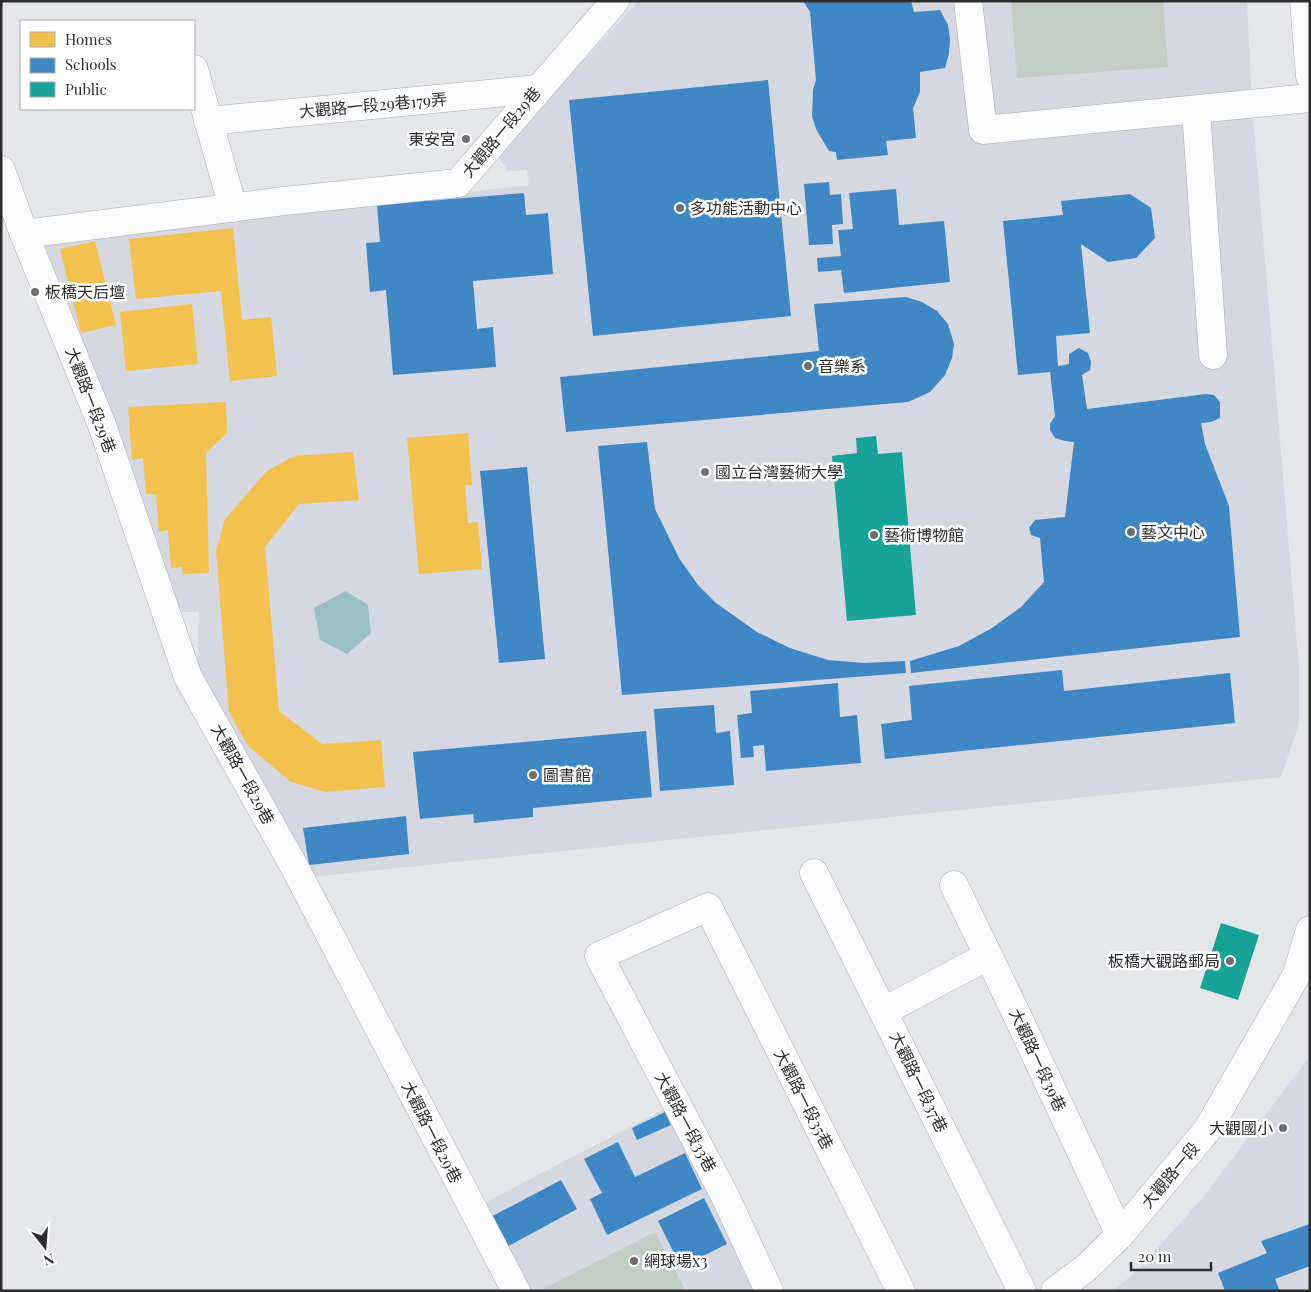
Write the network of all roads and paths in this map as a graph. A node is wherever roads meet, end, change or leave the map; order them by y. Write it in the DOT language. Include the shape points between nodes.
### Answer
graph roads {
  1 [pos="615,1"];
  2 [pos="968,1"];
  3 [pos="1304,1"];
  4 [pos="195,73"];
  5 [pos="1310,76"];
  6 [pos="538,89"];
  7 [pos="1310,98"];
  8 [pos="1196,110"];
  9 [pos="208,120"];
  10 [pos="1,170"];
  11 [pos="233,208"];
  12 [pos="24,234"];
  13 [pos="1213,355"];
  14 [pos="814,873"];
  15 [pos="954,886"];
  16 [pos="1310,930"];
  17 [pos="599,956"];
  18 [pos="988,956"];
  19 [pos="884,1011"];
  20 [pos="1120,1235"];
  21 [pos="516,1291"];
  22 [pos="769,1291"];
  23 [pos="901,1291"];
  24 [pos="1022,1291"];
  25 [pos="1055,1291"];
  1 -- 6 [label="street, 大觀路一段29巷"];
  2 -- 8 [label="street" via="983,130"];
  3 -- 5 [label="street"];
  4 -- 9 [label="street"];
  6 -- 9 [label="street, 大觀路一段29巷179弄"];
  6 -- 11 [label="street, 大觀路一段29巷" via="458,183"];
  7 -- 8 [label="street"];
  8 -- 13 [label="street"];
  9 -- 11 [label="street"];
  10 -- 12 [label="street, 大觀路一段29巷"];
  11 -- 12 [label="street, 大觀路一段29巷"];
  12 -- 21 [label="street, 大觀路一段29巷" via="102,425 188,677 295,868"];
  14 -- 19 [label="street, 大觀路一段37巷"];
  15 -- 18 [label="street, 大觀路一段39巷"];
  16 -- 20 [label="street, 大觀路一段" via="1298,974 1208,1129"];
  17 -- 22 [label="street, 大觀路一段33巷" via="725,1196"];
  17 -- 23 [label="street, 大觀路一段35巷" via="708,907"];
  18 -- 19 [label="street"];
  18 -- 20 [label="street, 大觀路一段39巷"];
  19 -- 24 [label="street, 大觀路一段37巷"];
  20 -- 25 [label="street, 大觀路一段" via="1086,1268"];
}
